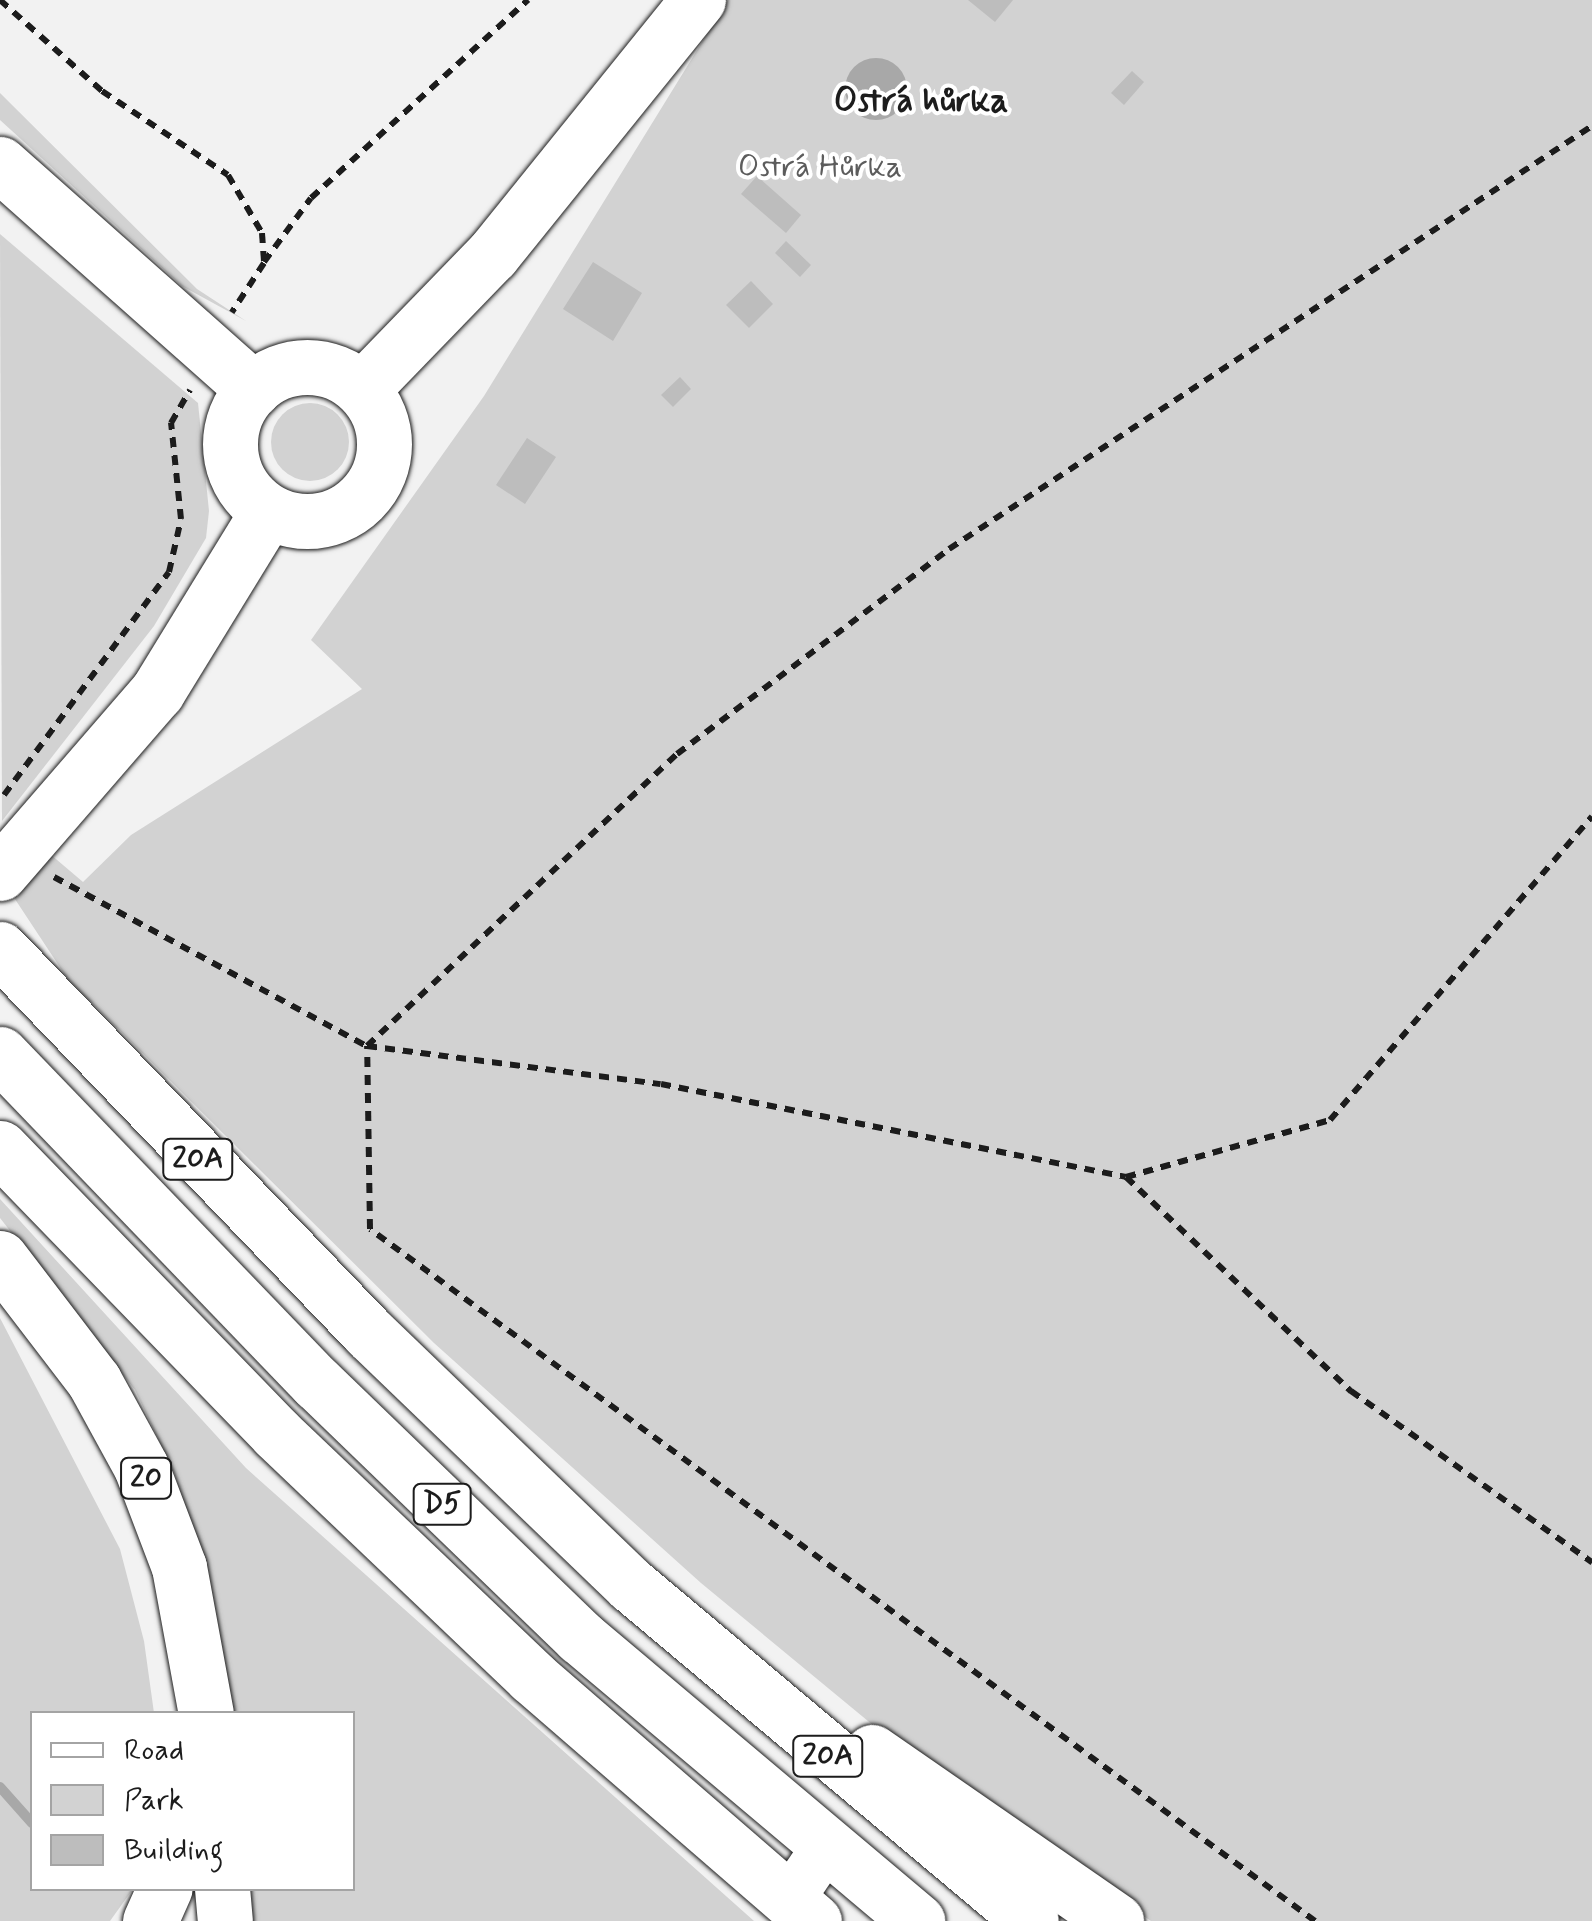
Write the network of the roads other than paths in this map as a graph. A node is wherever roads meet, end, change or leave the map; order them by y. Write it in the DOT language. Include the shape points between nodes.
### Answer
graph roads {
  1 [pos="698,0"];
  2 [pos="0,164"];
  3 [pos="226,365"];
  4 [pos="362,389"];
  5 [pos="268,512"];
  6 [pos="7,866"];
  7 [pos="15,965"];
  8 [pos="0,1054"];
  9 [pos="0,1148"];
  10 [pos="0,1258"];
  11 [pos="631,1585"];
  12 [pos="204,1703"];
  13 [pos="825,1848"];
  14 [pos="165,1891"];
  15 [pos="222,1891"];
  16 [pos="801,1911"];
  17 [pos="150,1921"];
  18 [pos="225,1921"];
  19 [pos="916,1921"];
  20 [pos="1031,1921"];
  21 [pos="1116,1921"];
  1 -- 4 [label="main road" via="492,255"];
  2 -- 3 [label="main road"];
  3 -- 4 [label="main road" via="343,375"];
  3 -- 5 [label="main road" via="238,408 230,454 236,477"];
  4 -- 5 [label="main road" via="384,433 384,458 360,501 316,522"];
  5 -- 6 [label="main road" via="157,692"];
  7 -- 11 [label="main road, 20A" via="356,1320"];
  8 -- 13 [label="main road, D5" via="317,1383 580,1637"];
  9 -- 16 [label="main road, D5" via="277,1434 532,1678"];
  10 -- 12 [label="main road, 20" via="94,1381 142,1466 179,1567"];
  11 -- 20 [label="main road, 20A"];
  11 -- 21 [label="main road"];
  13 -- 16 [label="lane"];
  13 -- 19 [label="main road, D5"];
  14 -- 17 [label="main road"];
  15 -- 18 [label="main road"];
}
